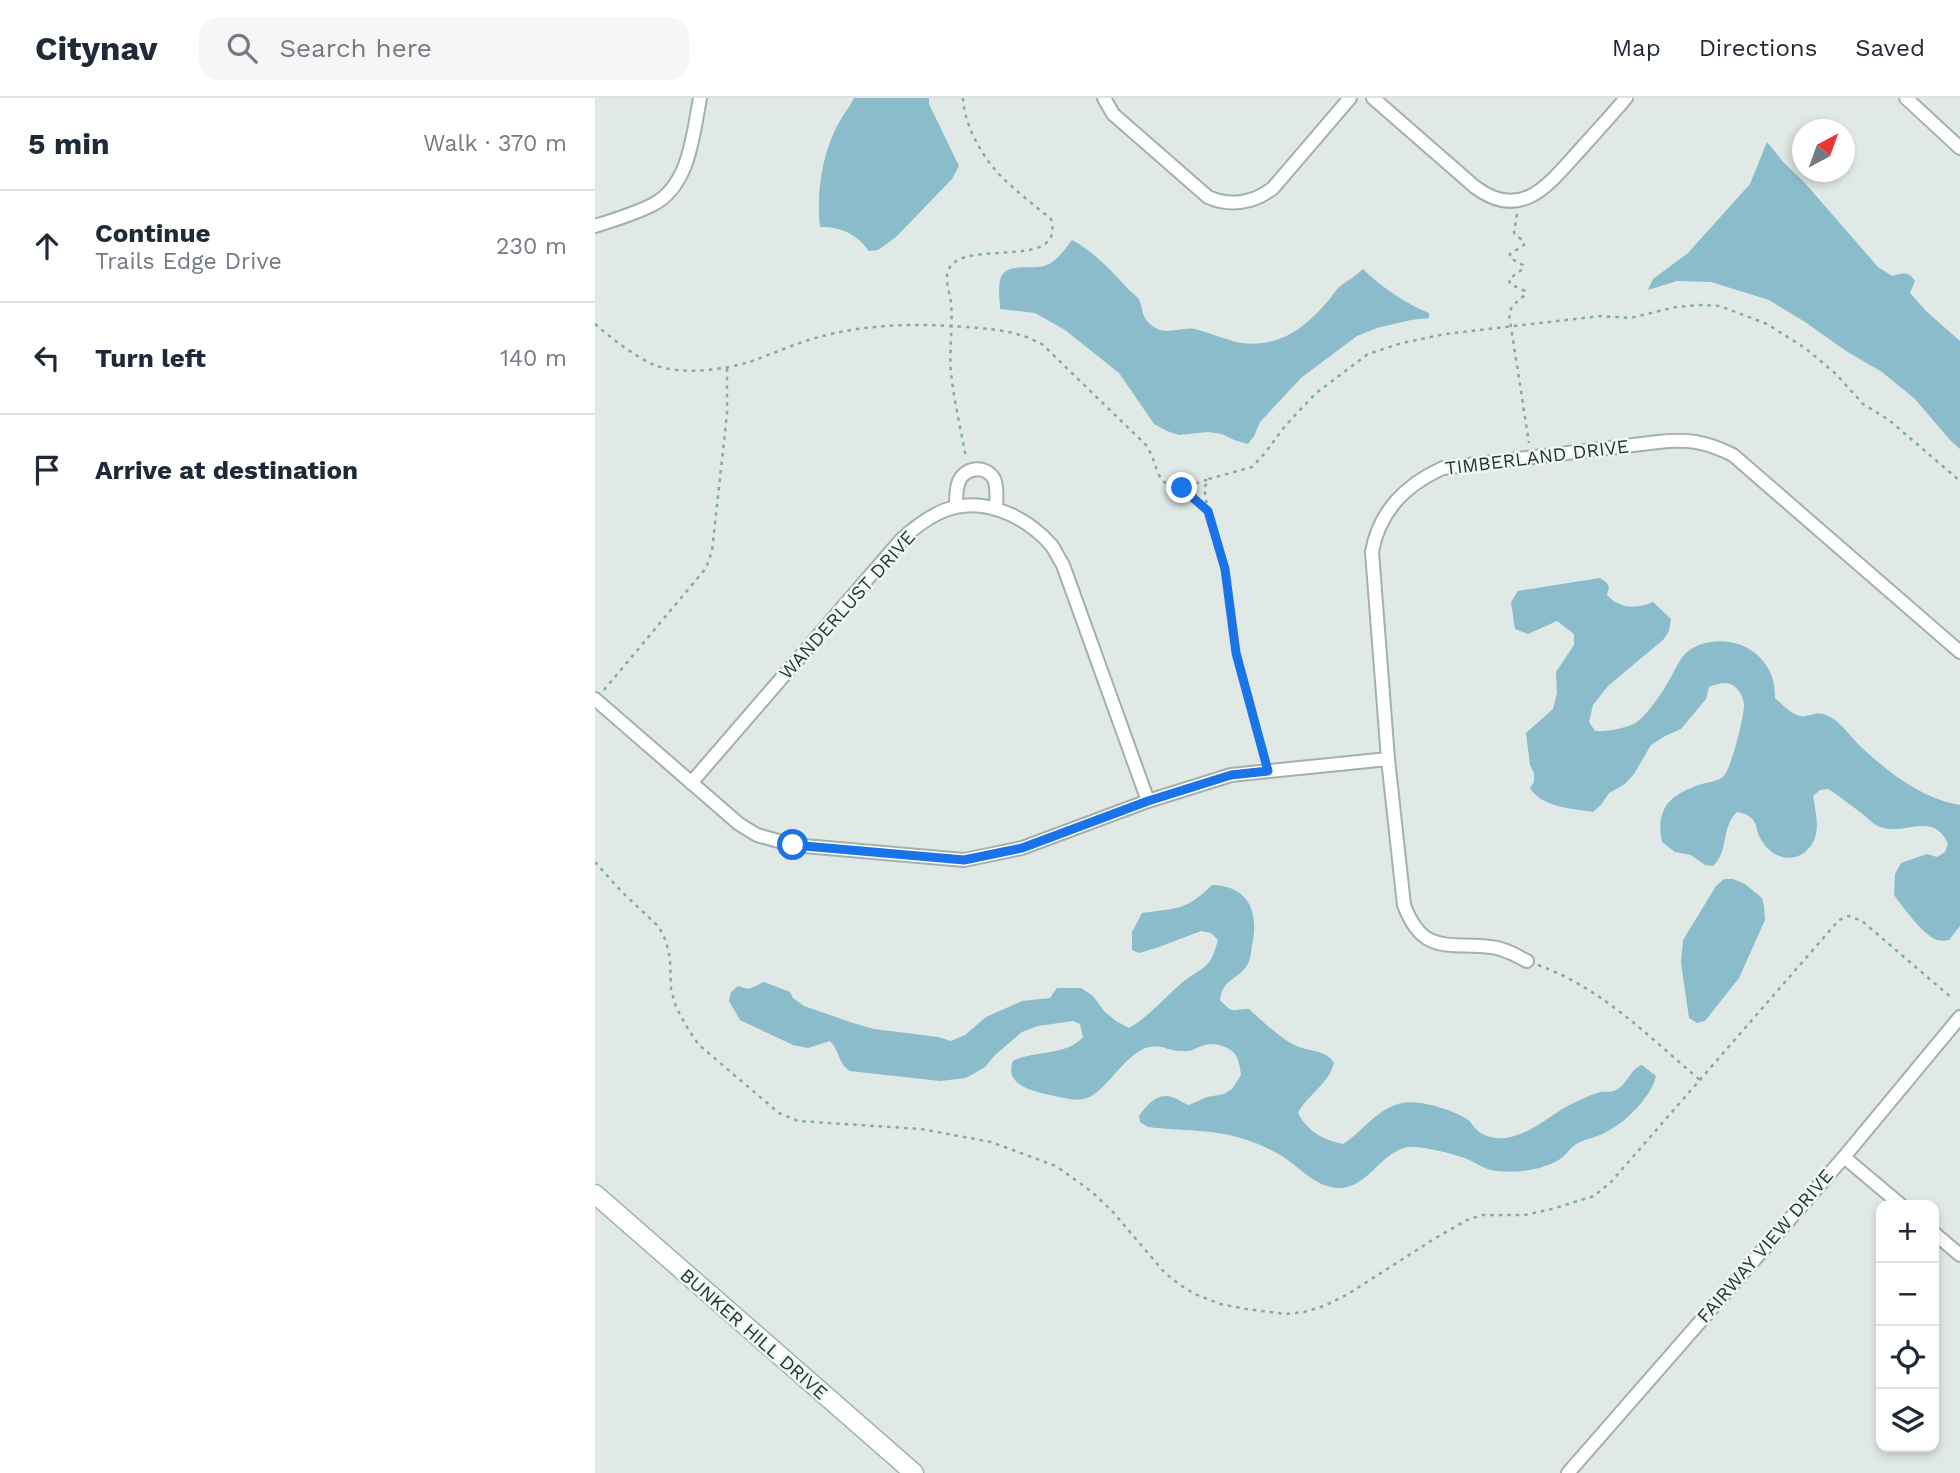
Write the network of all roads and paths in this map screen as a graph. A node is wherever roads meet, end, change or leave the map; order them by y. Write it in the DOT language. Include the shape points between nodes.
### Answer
graph roads {
  1 [pos="700,98"];
  2 [pos="963,98"];
  3 [pos="1104,98"];
  4 [pos="1350,98"];
  5 [pos="1373,98"];
  6 [pos="1626,98"];
  7 [pos="1906,98"];
  8 [pos="1960,148"];
  9 [pos="1519,200"];
  10 [pos="595,226"];
  11 [pos="595,324"];
  12 [pos="952,326"];
  13 [pos="1510,327"];
  14 [pos="727,368"];
  15 [pos="1531,457"];
  16 [pos="968,471"];
  17 [pos="1209,480"];
  18 [pos="1960,481"];
  19 [pos="1182,488"];
  20 [pos="956,507"];
  21 [pos="996,508"];
  22 [pos="1208,511"];
  23 [pos="1960,652"];
  24 [pos="595,700"];
  25 [pos="1388,759"];
  26 [pos="1268,771"];
  27 [pos="691,783"];
  28 [pos="1148,801"];
  29 [pos="595,862"];
  30 [pos="1527,961"];
  31 [pos="1953,999"];
  32 [pos="1960,1017"];
  33 [pos="1700,1080"];
  34 [pos="1844,1157"];
  35 [pos="595,1194"];
  36 [pos="1895,1200"];
  37 [pos="1939,1237"];
  38 [pos="1960,1255"];
  39 [pos="914,1473"];
  40 [pos="1568,1473"];
  1 -- 10 [label="street" via="688,158 674,187 654,204"];
  2 -- 12 [label="path" via="971,129 997,172 1051,219 1053,229 1041,247 957,259 948,269 947,282"];
  3 -- 4 [label="street" via="1113,114 1207,197 1237,202 1257,199 1273,188"];
  5 -- 9 [label="street" via="1482,193 1499,200"];
  6 -- 9 [label="street" via="1544,189"];
  7 -- 8 [label="street"];
  9 -- 13 [label="path" via="1514,233 1524,245 1510,258 1523,269 1509,279 1525,295 1511,308"];
  11 -- 14 [label="path" via="653,364 683,371"];
  12 -- 14 [label="path" via="857,329 811,339"];
  12 -- 16 [label="path" via="951,373"];
  12 -- 19 [label="path" via="1012,333 1043,345 1146,445 1166,484"];
  13 -- 15 [label="path"];
  13 -- 17 [label="path" via="1445,334 1368,354 1315,393 1252,467"];
  13 -- 18 [label="path" via="1720,306 1767,324 1805,348 1863,404 1889,420"];
  14 -- 24 [label="path" via="727,414 712,551 706,568"];
  15 -- 23 [label="street, TIMBERLAND DRIVE" via="1680,440 1716,447 1733,455"];
  15 -- 25 [label="street, TIMBERLAND DRIVE" via="1443,467 1427,475 1395,502 1375,536 1372,569"];
  16 -- 20 [label="street" via="957,485"];
  16 -- 21 [label="street" via="978,468 993,478"];
  17 -- 19 [label="path"];
  17 -- 22 [label="path" via="1204,488"];
  19 -- 22 [label="path"];
  20 -- 21 [label="street, WANDERLUST DRIVE"];
  20 -- 27 [label="street, WANDERLUST DRIVE" via="917,526 901,540"];
  21 -- 28 [label="street, WANDERLUST DRIVE" via="1039,534 1063,565"];
  22 -- 26 [label="path" via="1225,569 1236,653"];
  24 -- 27 [label="street"];
  25 -- 26 [label="street"];
  25 -- 30 [label="street, TIMBERLAND DRIVE" via="1409,918 1429,939 1444,946 1492,947"];
  26 -- 28 [label="street" via="1231,775"];
  27 -- 28 [label="street" via="757,835 793,845 964,860 1022,848"];
  29 -- 33 [label="path" via="659,927 670,958 676,1007 699,1045 779,1113 798,1121 921,1129 991,1143 1056,1166 1112,1211 1164,1273 1220,1304 1286,1314 1304,1312 1348,1294 1467,1220 1482,1215 1525,1215 1594,1195 1611,1182"];
  30 -- 33 [label="path" via="1614,1007"];
  31 -- 33 [label="path" via="1862,921 1844,917"];
  32 -- 34 [label="street, FAIRWAY VIEW DRIVE"];
  34 -- 36 [label="street"];
  34 -- 40 [label="street, FAIRWAY VIEW DRIVE"];
  35 -- 39 [label="street, BUNKER HILL DRIVE"];
  37 -- 38 [label="street"];
}
